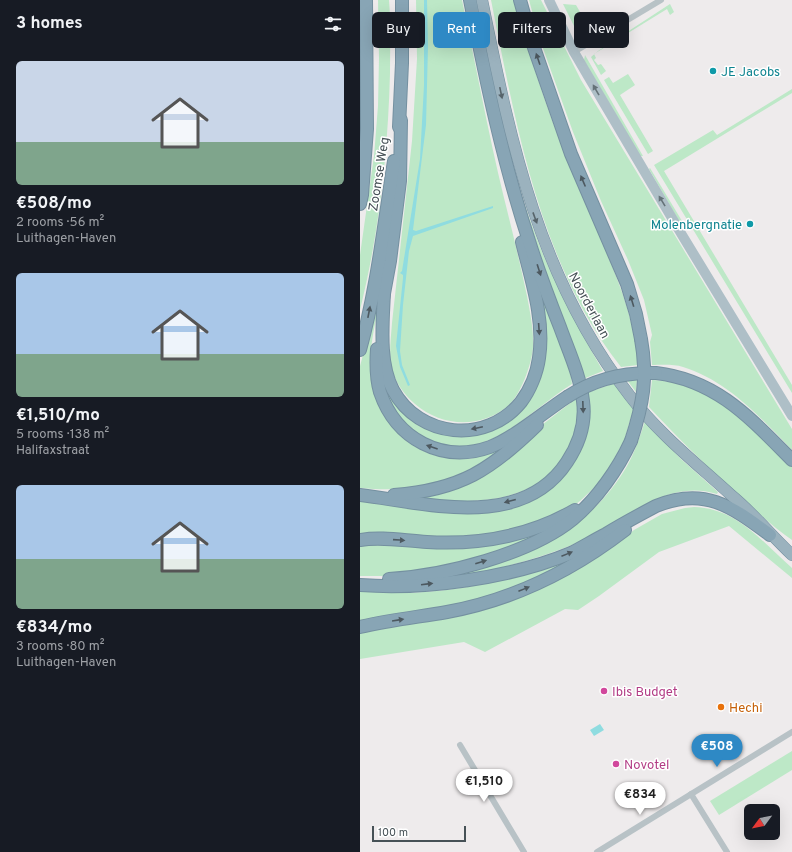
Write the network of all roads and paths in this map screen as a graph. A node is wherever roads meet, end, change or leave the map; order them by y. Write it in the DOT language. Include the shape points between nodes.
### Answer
graph roads {
  1 [pos="366,0"];
  2 [pos="402,0"];
  3 [pos="470,0"];
  4 [pos="482,0"];
  5 [pos="520,0"];
  6 [pos="549,0"];
  7 [pos="661,0"];
  8 [pos="574,52"];
  9 [pos="401,120"];
  10 [pos="367,129"];
  11 [pos="360,153"];
  12 [pos="503,153"];
  13 [pos="360,204"];
  14 [pos="384,291"];
  15 [pos="360,350"];
  16 [pos="567,397"];
  17 [pos="792,416"];
  18 [pos="792,460"];
  19 [pos="360,495"];
  20 [pos="376,497"];
  21 [pos="594,497"];
  22 [pos="642,514"];
  23 [pos="770,535"];
  24 [pos="360,540"];
  25 [pos="792,555"];
  26 [pos="360,579"];
  27 [pos="360,585"];
  28 [pos="360,627"];
  29 [pos="792,732"];
  30 [pos="460,745"];
  31 [pos="691,794"];
  32 [pos="524,852"];
  33 [pos="597,852"];
  34 [pos="727,852"];
  1 -- 10 [label="highway, Zoomse Weg"];
  2 -- 9 [label="highway, Zoomse Weg"];
  3 -- 12 [label="highway"];
  4 -- 23 [label="highway, Noorderlaan, one-way" via="506,113 531,206 562,286 583,326 630,397 650,420 689,459 746,509"];
  21 -- 5 [label="highway, one-way, bridge" via="615,470 631,441 643,398 644,356 627,284 571,154"];
  6 -- 8 [label="main road"];
  7 -- 8 [label="street"];
  17 -- 8 [label="main road, one-way" via="665,208"];
  9 -- 14 [label="highway" via="400,181"];
  15 -- 9 [label="highway, Zoomse Weg, one-way" via="378,269"];
  10 -- 11 [label="highway"];
  10 -- 13 [label="highway, Zoomse Weg"];
  12 -- 14 [label="highway, one-way" via="506,179 535,295 540,331 539,359 535,374 521,402 492,424 464,430 435,426 412,413 393,389 387,372 383,332"];
  12 -- 20 [label="highway, one-way" via="542,281 579,379 584,410 582,429 575,449 563,468 548,484 529,496 508,502 446,508"];
  16 -- 14 [label="highway, one-way" via="505,439 482,449 446,451 418,441 402,430 392,417 378,382 376,356"];
  16 -- 18 [label="highway, bridge" via="590,384 635,373 671,375 687,379 710,389 737,407"];
  16 -- 20 [label="highway" via="507,453 480,472 428,492"];
  19 -- 20 [label="highway"];
  24 -- 21 [label="highway, one-way" via="448,543 502,537 555,520"];
  26 -- 21 [label="highway, one-way" via="404,578 433,574 505,554 565,525"];
  22 -- 23 [label="highway" via="669,501 686,498 705,499 732,508"];
  27 -- 22 [label="highway, one-way" via="409,586 453,582 504,573 571,553"];
  28 -- 22 [label="highway, one-way" via="460,609 529,588 590,555 628,528"];
  23 -- 25 [label="highway, Noorderlaan"];
  29 -- 31 [label="street"];
  30 -- 32 [label="street"];
  31 -- 33 [label="street"];
  31 -- 34 [label="street"];
}
